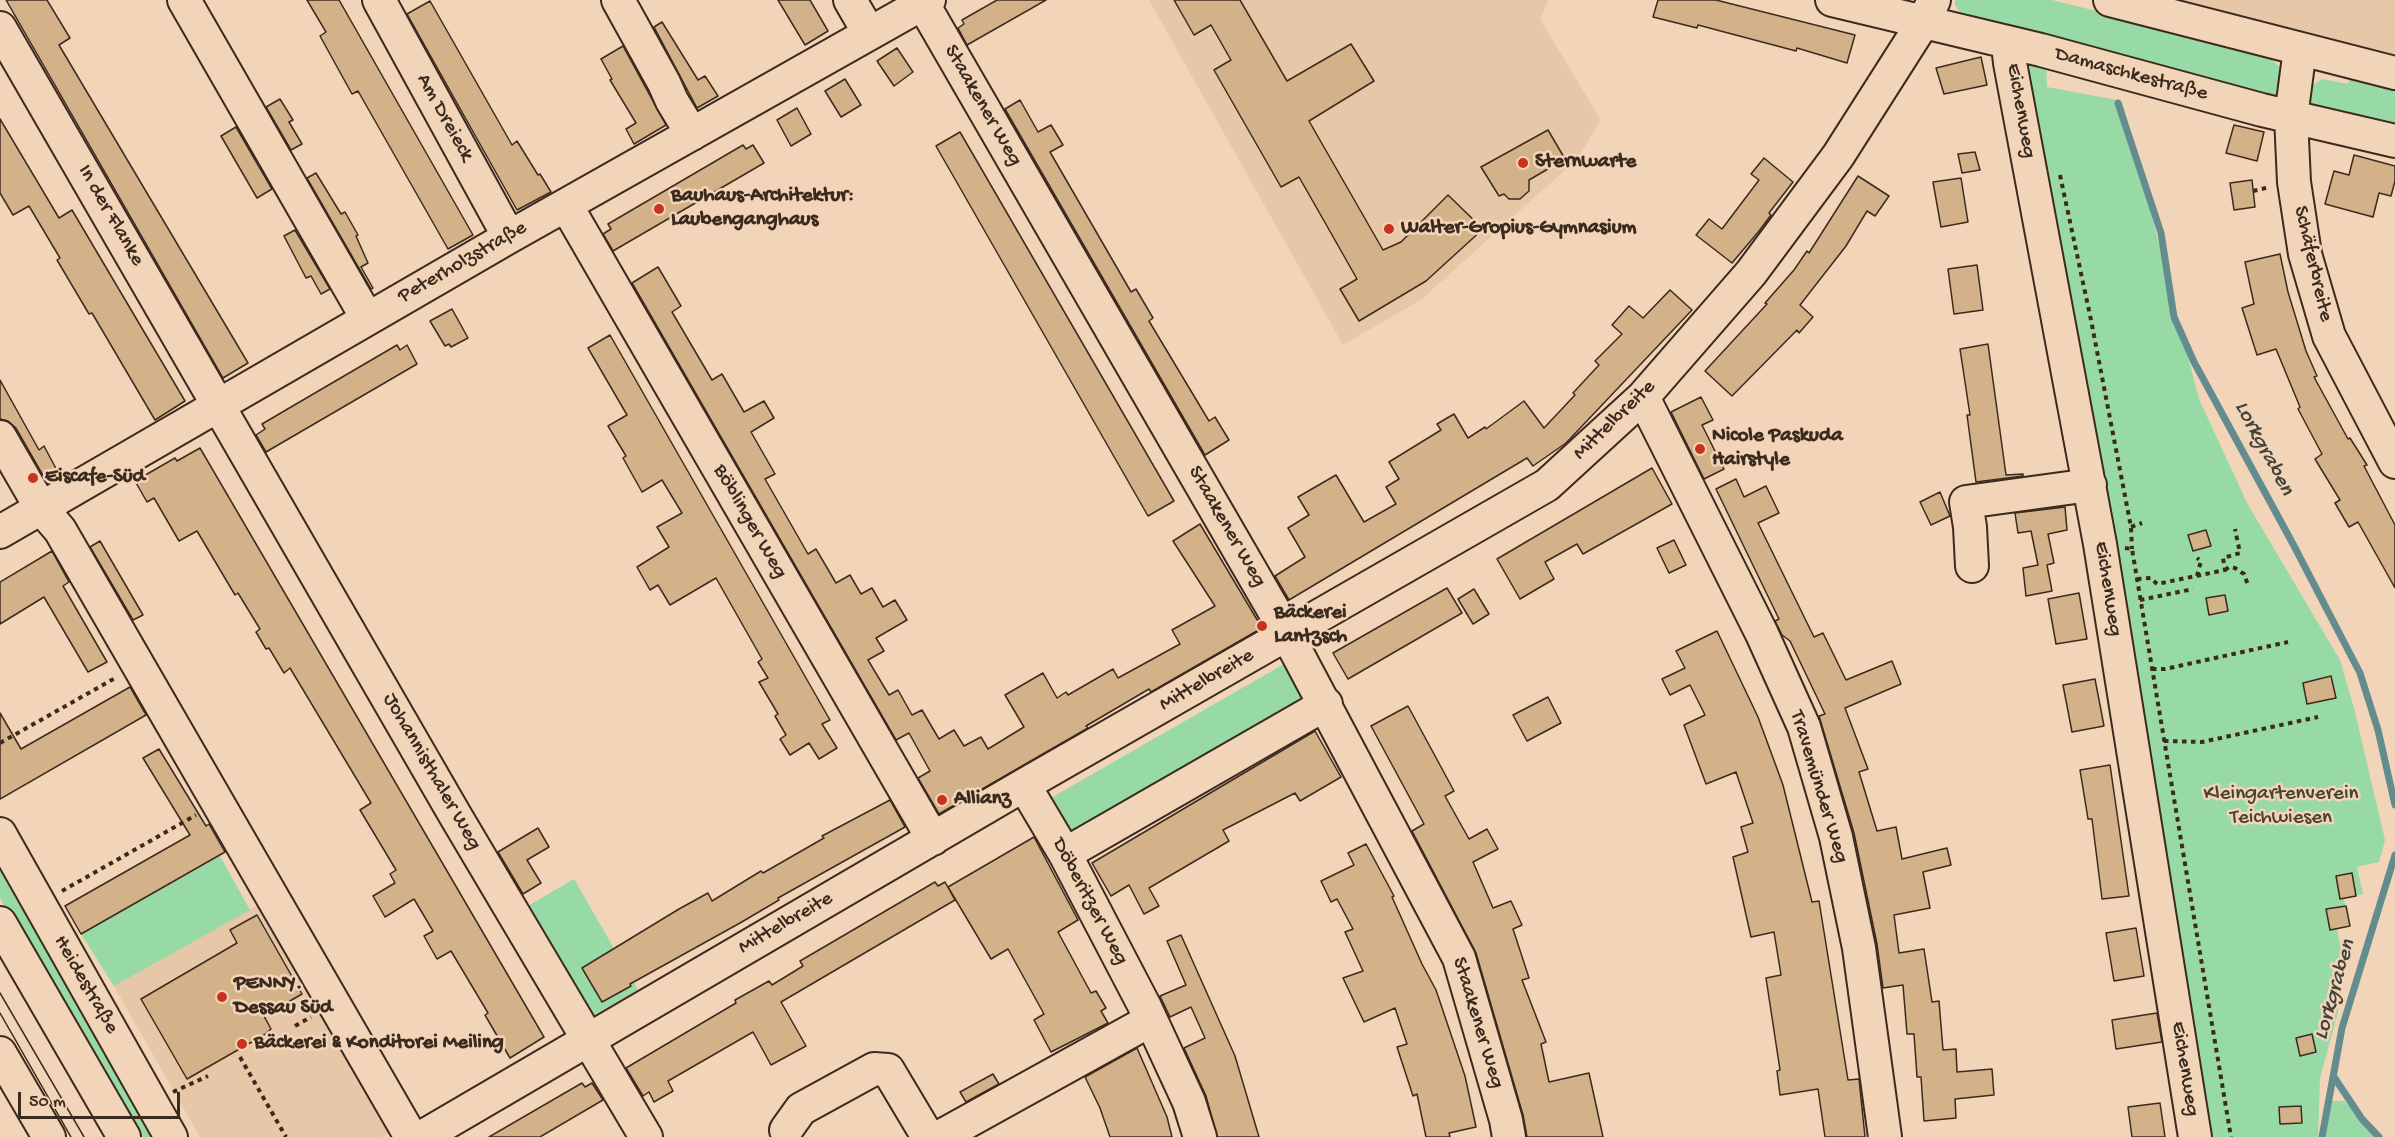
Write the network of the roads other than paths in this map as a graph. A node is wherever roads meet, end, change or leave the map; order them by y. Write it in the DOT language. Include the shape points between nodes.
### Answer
graph roads {
  1 [pos="184,0"];
  2 [pos="379,0"];
  3 [pos="618,0"];
  4 [pos="850,0"];
  5 [pos="1832,0"];
  6 [pos="2110,0"];
  7 [pos="926,2"];
  8 [pos="1929,11"];
  9 [pos="0,28"];
  10 [pos="869,33"];
  11 [pos="2008,44"];
  12 [pos="2300,49"];
  13 [pos="2393,64"];
  14 [pos="2291,117"];
  15 [pos="692,134"];
  16 [pos="2395,141"];
  17 [pos="566,205"];
  18 [pos="509,237"];
  19 [pos="367,318"];
  20 [pos="1643,397"];
  21 [pos="219,404"];
  22 [pos="0,438"];
  23 [pos="2395,462"];
  24 [pos="2090,485"];
  25 [pos="41,508"];
  26 [pos="0,532"];
  27 [pos="1972,566"];
  28 [pos="1288,635"];
  29 [pos="1326,704"];
  30 [pos="1024,785"];
  31 [pos="0,834"];
  32 [pos="933,839"];
  33 [pos="1065,854"];
  34 [pos="0,923"];
  35 [pos="1151,1020"];
  36 [pos="588,1039"];
  37 [pos="0,1055"];
  38 [pos="786,1130"];
  39 [pos="49,1137"];
  40 [pos="124,1137"];
  41 [pos="171,1137"];
  42 [pos="411,1137"];
  43 [pos="422,1137"];
  44 [pos="646,1137"];
  45 [pos="928,1137"];
  46 [pos="937,1137"];
  47 [pos="1200,1137"];
  48 [pos="1509,1137"];
  49 [pos="1885,1137"];
  50 [pos="2195,1137"];
  1 -- 19 [label="street"];
  2 -- 18 [label="street, Am Dreieck"];
  3 -- 15 [label="street"];
  4 -- 10 [label="street"];
  5 -- 8 [label="street, Damaschkestraße"];
  6 -- 12 [label="street"];
  7 -- 10 [label="street, Peterholzstraße"];
  7 -- 28 [label="street, Staakener Weg"];
  8 -- 11 [label="street, Damaschkestraße"];
  8 -- 20 [label="street, Mittelbreite" via="1838,156 1751,273"];
  9 -- 21 [label="street, In der Flanke"];
  10 -- 15 [label="street, Peterholzstraße"];
  11 -- 14 [label="street, Damaschkestraße"];
  11 -- 24 [label="street, Eichenweg"];
  12 -- 13 [label="street"];
  12 -- 14 [label="street, Schäferbreite"];
  14 -- 16 [label="street, Damaschkestraße"];
  14 -- 23 [label="street, Schäferbreite" via="2294,182 2306,254 2328,336"];
  15 -- 17 [label="street, Peterholzstraße"];
  17 -- 18 [label="street, Peterholzstraße"];
  17 -- 32 [label="street, Böblinger Weg"];
  18 -- 19 [label="street, Peterholzstraße"];
  19 -- 21 [label="street, Peterholzstraße"];
  20 -- 28 [label="street, Mittelbreite" via="1547,484"];
  20 -- 49 [label="street, Travemünder Weg" via="1762,634 1804,727 1836,837 1859,948"];
  21 -- 25 [label="street, Peterholzstraße"];
  21 -- 36 [label="street, Johannisthaler Weg"];
  22 -- 25 [label="street"];
  24 -- 27 [label="street" via="1965,502"];
  24 -- 50 [label="street, Eichenweg"];
  25 -- 26 [label="street, Peterholzstraße"];
  25 -- 42 [label="street" via="60,530"];
  28 -- 29 [label="street, Staakener Weg"];
  28 -- 30 [label="street, Mittelbreite"];
  29 -- 33 [label="street"];
  29 -- 48 [label="street, Staakener Weg" via="1458,958"];
  30 -- 32 [label="street, Mittelbreite"];
  30 -- 33 [label="street, Döberitzer Weg"];
  31 -- 41 [label="street, Heidestraße"];
  32 -- 36 [label="street, Mittelbreite"];
  33 -- 35 [label="street, Döberitzer Weg"];
  34 -- 40 [label="street, Heidestraße"];
  35 -- 46 [label="street"];
  35 -- 47 [label="street, Döberitzer Weg" via="1189,1102"];
  36 -- 43 [label="street, Mittelbreite"];
  36 -- 44 [label="street, Johannisthaler Weg"];
  37 -- 39 [label="street"];
  38 -- 45 [label="street" via="801,1109 874,1070 888,1070"];
}
